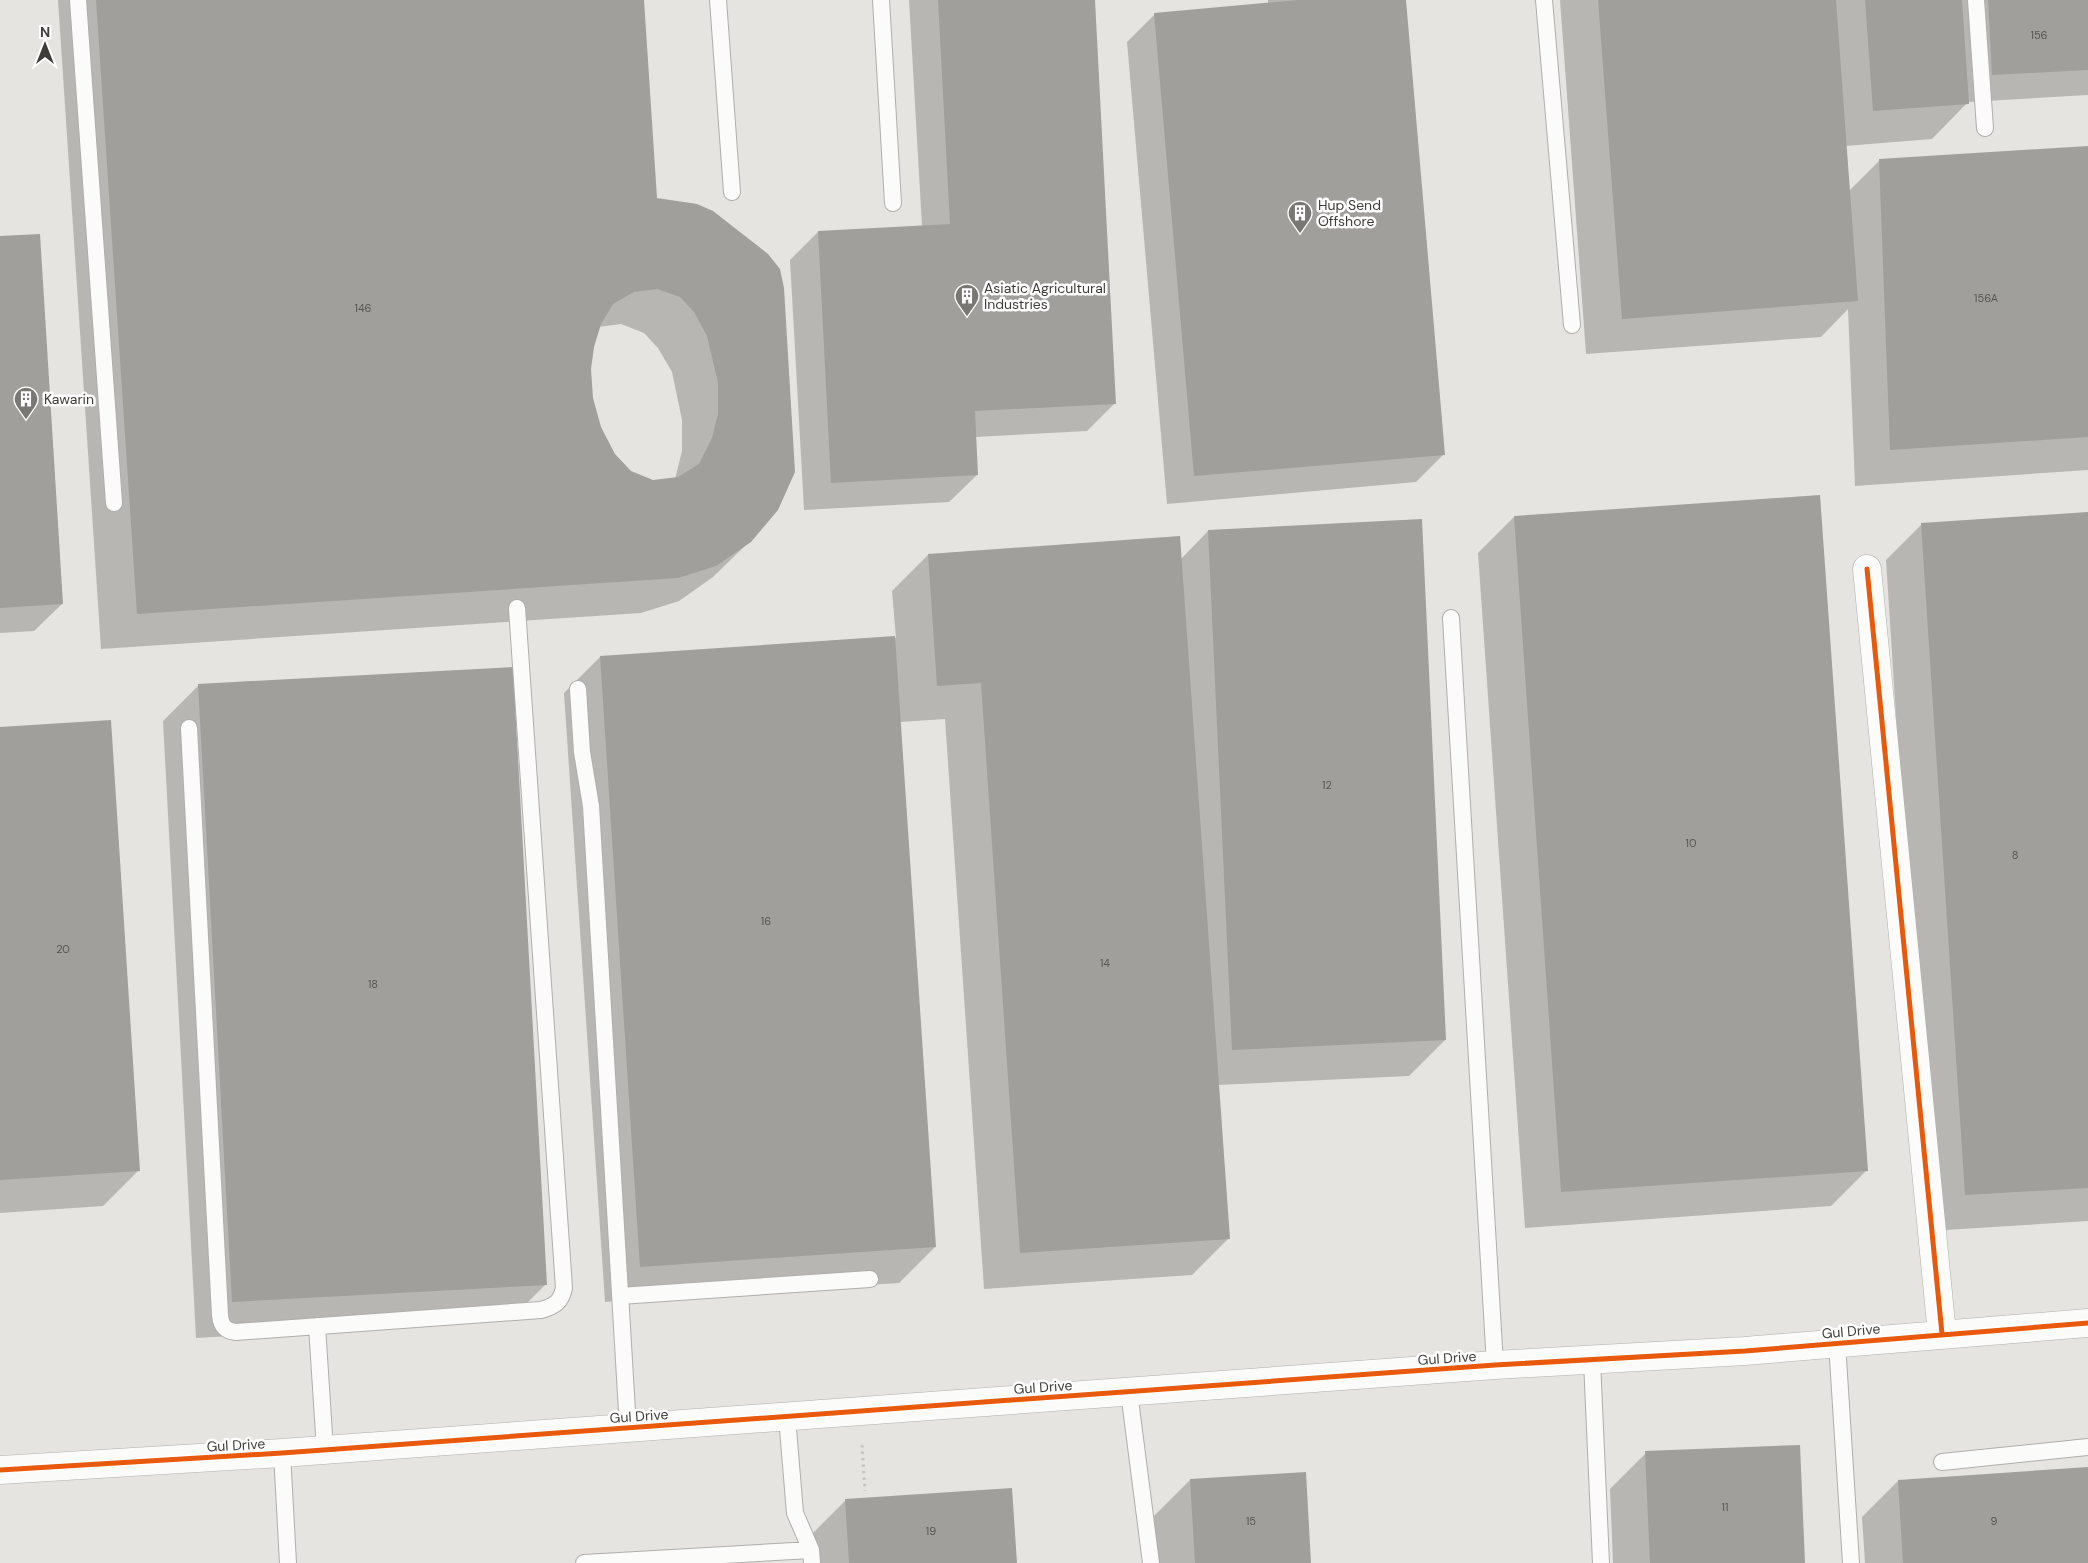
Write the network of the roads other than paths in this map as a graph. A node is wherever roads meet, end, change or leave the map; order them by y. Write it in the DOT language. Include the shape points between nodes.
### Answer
graph roads {
  1 [pos="78,0"];
  2 [pos="718,0"];
  3 [pos="881,0"];
  4 [pos="1544,0"];
  5 [pos="1976,0"];
  6 [pos="1985,128"];
  7 [pos="732,192"];
  8 [pos="893,203"];
  9 [pos="1572,325"];
  10 [pos="114,503"];
  11 [pos="1867,568"];
  12 [pos="517,608"];
  13 [pos="1451,618"];
  14 [pos="578,689"];
  15 [pos="189,728"];
  16 [pos="870,1279"];
  17 [pos="620,1296"];
  18 [pos="2088,1323"];
  19 [pos="317,1326"];
  20 [pos="1942,1334"];
  21 [pos="1837,1343"];
  22 [pos="1592,1361"];
  23 [pos="1495,1366"];
  24 [pos="1130,1392"];
  25 [pos="787,1416"];
  26 [pos="628,1428"];
  27 [pos="2088,1447"];
  28 [pos="325,1450"];
  29 [pos="282,1454"];
  30 [pos="1942,1462"];
  31 [pos="0,1470"];
  32 [pos="812,1557"];
  33 [pos="288,1563"];
  34 [pos="584,1563"];
  35 [pos="1151,1563"];
  36 [pos="1601,1563"];
  37 [pos="1851,1563"];
  1 -- 10 [label="lane"];
  2 -- 7 [label="lane"];
  3 -- 8 [label="lane"];
  4 -- 9 [label="lane"];
  5 -- 6 [label="lane"];
  11 -- 20 [label="street"];
  12 -- 19 [label="lane" via="564,1288 562,1298 555,1306 541,1310"];
  13 -- 23 [label="lane"];
  14 -- 17 [label="lane" via="582,752 591,806"];
  15 -- 19 [label="lane" via="221,1322 229,1331 236,1332"];
  16 -- 17 [label="lane"];
  17 -- 26 [label="lane"];
  18 -- 20 [label="street, Gul Drive"];
  19 -- 28 [label="lane"];
  20 -- 21 [label="street, Gul Drive"];
  21 -- 22 [label="street, Gul Drive"];
  21 -- 37 [label="lane"];
  22 -- 23 [label="street, Gul Drive"];
  22 -- 36 [label="lane"];
  23 -- 24 [label="street, Gul Drive"];
  24 -- 25 [label="street, Gul Drive"];
  24 -- 35 [label="lane"];
  25 -- 26 [label="street, Gul Drive"];
  25 -- 32 [label="lane" via="795,1513"];
  26 -- 28 [label="street, Gul Drive"];
  27 -- 30 [label="lane"];
  28 -- 29 [label="street, Gul Drive"];
  29 -- 31 [label="street, Gul Drive"];
  29 -- 33 [label="lane"];
  32 -- 34 [label="lane"];
}
